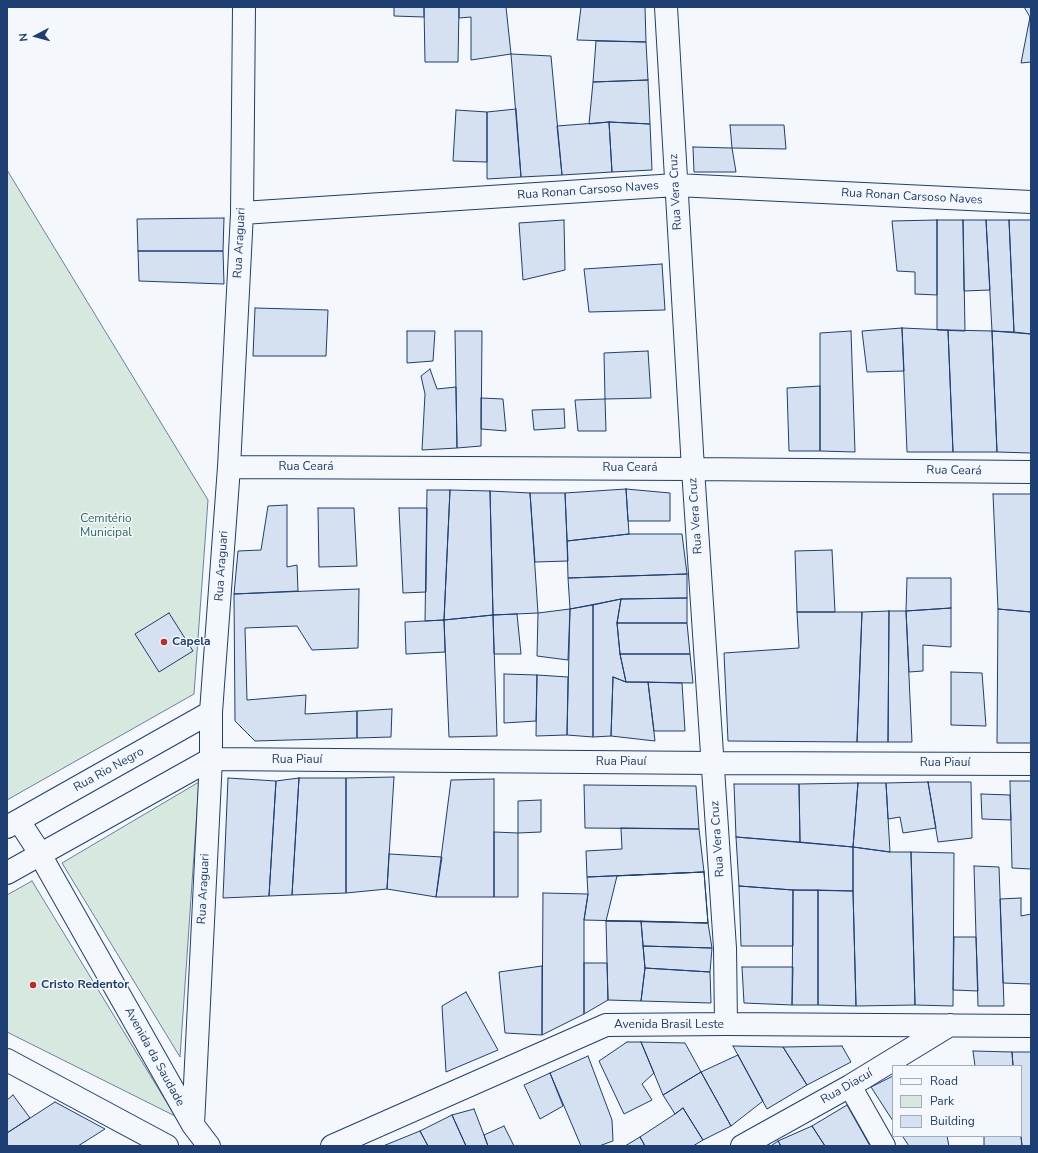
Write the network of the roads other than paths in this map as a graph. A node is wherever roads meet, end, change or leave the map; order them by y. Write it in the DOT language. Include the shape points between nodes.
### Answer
graph roads {
  1 [pos="244,7"];
  2 [pos="666,7"];
  3 [pos="676,185"];
  4 [pos="1031,202"];
  5 [pos="242,212"];
  6 [pos="229,467"];
  7 [pos="693,468"];
  8 [pos="1031,472"];
  9 [pos="211,712"];
  10 [pos="211,759"];
  11 [pos="712,763"];
  12 [pos="1031,764"];
  13 [pos="13,824"];
  14 [pos="40,854"];
  15 [pos="7,873"];
  16 [pos="726,1024"];
  17 [pos="950,1025"];
  18 [pos="1031,1026"];
  19 [pos="7,1060"];
  20 [pos="850,1086"];
  21 [pos="193,1125"];
  22 [pos="167,1146"];
  23 [pos="209,1146"];
  24 [pos="332,1146"];
  25 [pos="742,1146"];
  26 [pos="884,1146"];
  1 -- 5 [label="street, Rua Araguari"];
  2 -- 3 [label="street, Rua Vera Cruz"];
  3 -- 4 [label="street, Rua Ronan Carsoso Naves"];
  3 -- 5 [label="street, Rua Ronan Carsoso Naves"];
  3 -- 7 [label="street, Rua Vera Cruz"];
  5 -- 6 [label="street, Rua Araguari"];
  6 -- 7 [label="street, Rua Ceará"];
  6 -- 9 [label="street, Rua Araguari"];
  7 -- 8 [label="street, Rua Ceará"];
  7 -- 11 [label="street, Rua Vera Cruz"];
  9 -- 10 [label="street, Rua Araguari"];
  9 -- 13 [label="street, Rua Rio Negro"];
  10 -- 11 [label="street, Rua Piauí"];
  10 -- 14 [label="street"];
  10 -- 21 [label="street, Rua Araguari"];
  11 -- 12 [label="street, Rua Piauí"];
  11 -- 16 [label="street, Rua Vera Cruz" via="725,948"];
  13 -- 14 [label="street, Avenida da Saudade"];
  14 -- 15 [label="street"];
  14 -- 21 [label="street, Avenida da Saudade"];
  16 -- 17 [label="street, Avenida Brasil Leste"];
  16 -- 24 [label="street, Avenida Brasil Leste" via="606,1025"];
  17 -- 18 [label="street, Avenida Brasil Leste"];
  17 -- 20 [label="street, Rua Diacuí"];
  19 -- 22 [label="street"];
  20 -- 25 [label="street, Rua Diacuí"];
  20 -- 26 [label="street"];
  21 -- 23 [label="street, Avenida da Saudade"];
}
